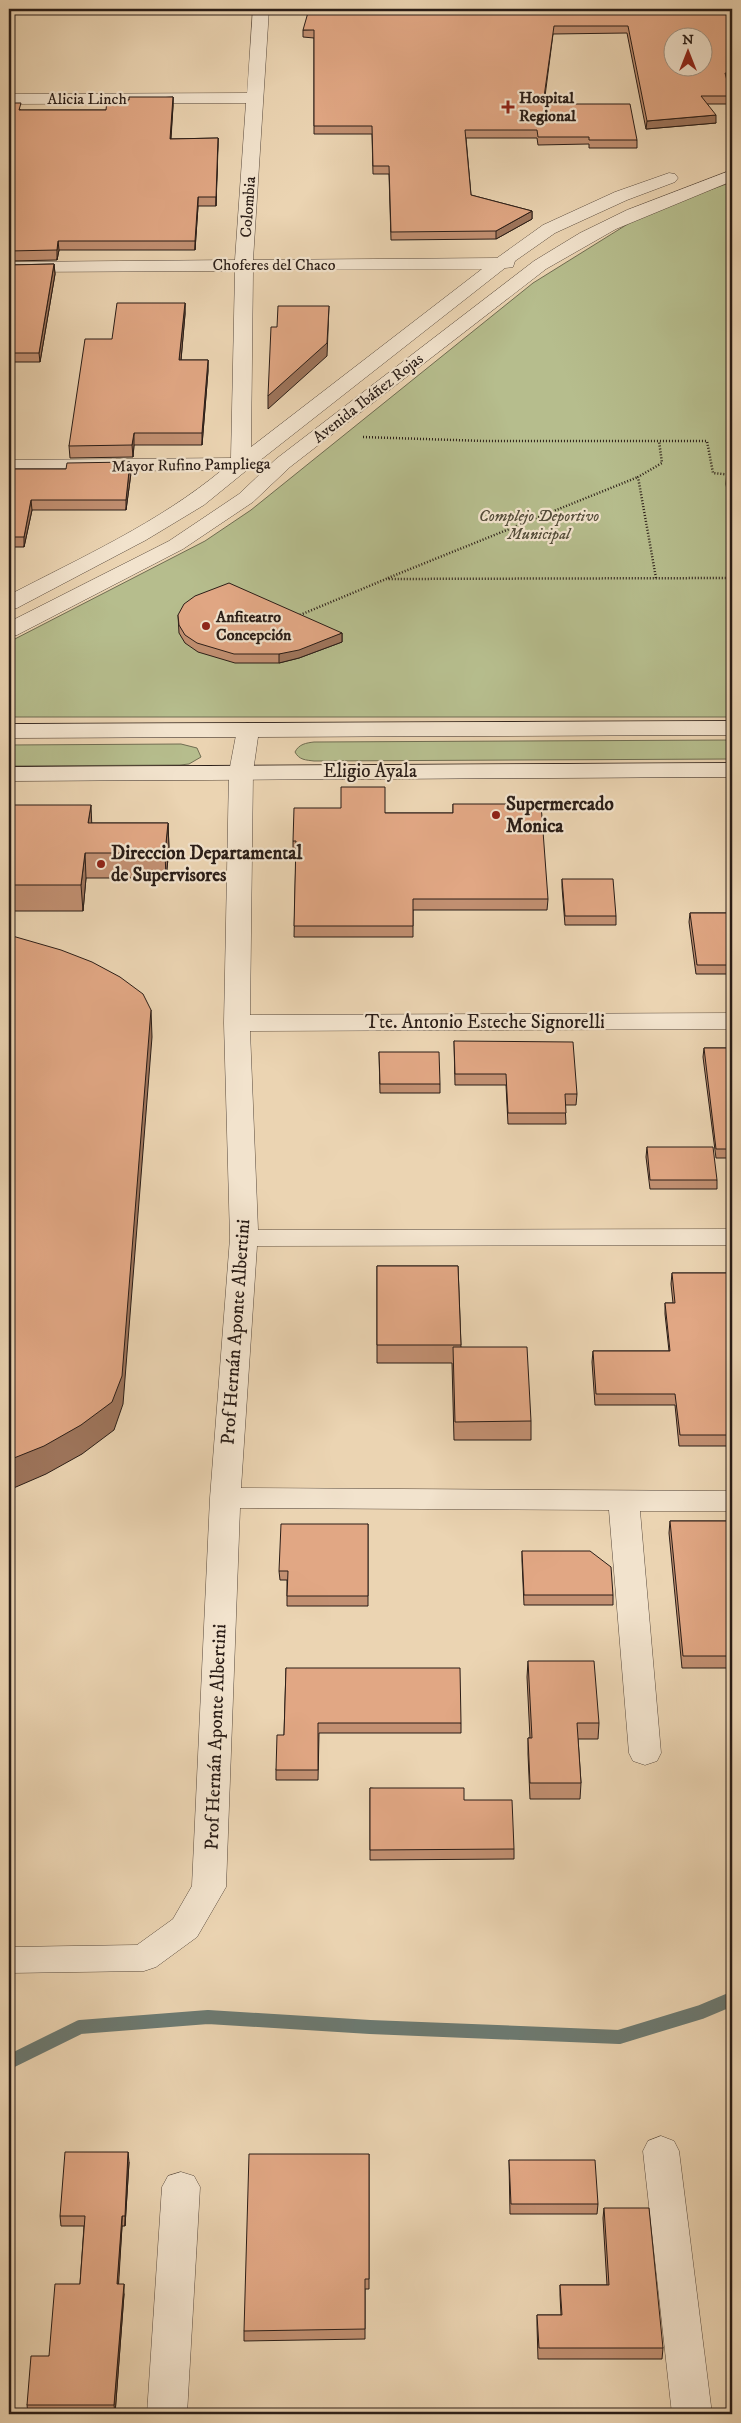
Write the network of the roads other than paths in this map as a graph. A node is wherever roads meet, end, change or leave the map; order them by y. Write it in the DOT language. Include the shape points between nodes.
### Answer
graph roads {
  1 [pos="261,9"];
  2 [pos="256,98"];
  3 [pos="9,99"];
  4 [pos="732,160"];
  5 [pos="732,175"];
  6 [pos="501,263"];
  7 [pos="244,265"];
  8 [pos="540,265"];
  9 [pos="9,267"];
  10 [pos="283,463"];
  11 [pos="241,464"];
  12 [pos="9,466"];
  13 [pos="9,603"];
  14 [pos="9,630"];
  15 [pos="732,728"];
  16 [pos="248,730"];
  17 [pos="9,731"];
  18 [pos="732,770"];
  19 [pos="241,772"];
  20 [pos="9,774"];
  21 [pos="732,1021"];
  22 [pos="237,1024"];
  23 [pos="732,1237"];
  24 [pos="244,1238"];
  25 [pos="225,1498"];
  26 [pos="732,1501"];
  27 [pos="624,1502"];
  28 [pos="645,1753"];
  29 [pos="9,1960"];
  30 [pos="661,2151"];
  31 [pos="181,2187"];
  32 [pos="167,2414"];
  33 [pos="692,2414"];
  1 -- 2 [label="street, Colombia"];
  2 -- 3 [label="street, Alicia Linch"];
  2 -- 7 [label="street, Colombia"];
  4 -- 6 [label="street, Avenida Ibáñez Rojas" via="621,196 549,229"];
  5 -- 8 [label="street, Avenida Ibáñez Rojas" via="639,210 572,243"];
  6 -- 7 [label="street, Choferes del Chaco"];
  6 -- 8 [label="street, Choferes del Chaco"];
  6 -- 11 [label="street, Avenida Ibáñez Rojas"];
  7 -- 9 [label="street, Choferes del Chaco"];
  7 -- 11 [label="street, Colombia"];
  8 -- 10 [label="street, Avenida Ibáñez Rojas"];
  10 -- 11 [label="street, Mayor Rufino Pampliega"];
  10 -- 14 [label="street, Avenida Ibáñez Rojas" via="246,498 176,545"];
  11 -- 12 [label="street, Mayor Rufino Pampliega"];
  11 -- 13 [label="street, Avenida Ibáñez Rojas" via="197,501 148,531"];
  15 -- 16 [label="street"];
  16 -- 17 [label="street"];
  16 -- 19 [label="street, Prof Hernán Aponte Albertini"];
  18 -- 19 [label="street, Eligio Ayala"];
  19 -- 20 [label="street, Eligio Ayala"];
  19 -- 22 [label="street, Prof Hernán Aponte Albertini"];
  21 -- 22 [label="street, Tte. Antonio Esteche Signorelli"];
  22 -- 24 [label="street, Prof Hernán Aponte Albertini"];
  23 -- 24 [label="street"];
  24 -- 25 [label="street, Prof Hernán Aponte Albertini"];
  25 -- 27 [label="street"];
  25 -- 29 [label="street, Prof Hernán Aponte Albertini" via="209,1887 185,1928 144,1958"];
  26 -- 27 [label="street"];
  27 -- 28 [label="street"];
  30 -- 33 [label="street"];
  31 -- 32 [label="street"];
}
